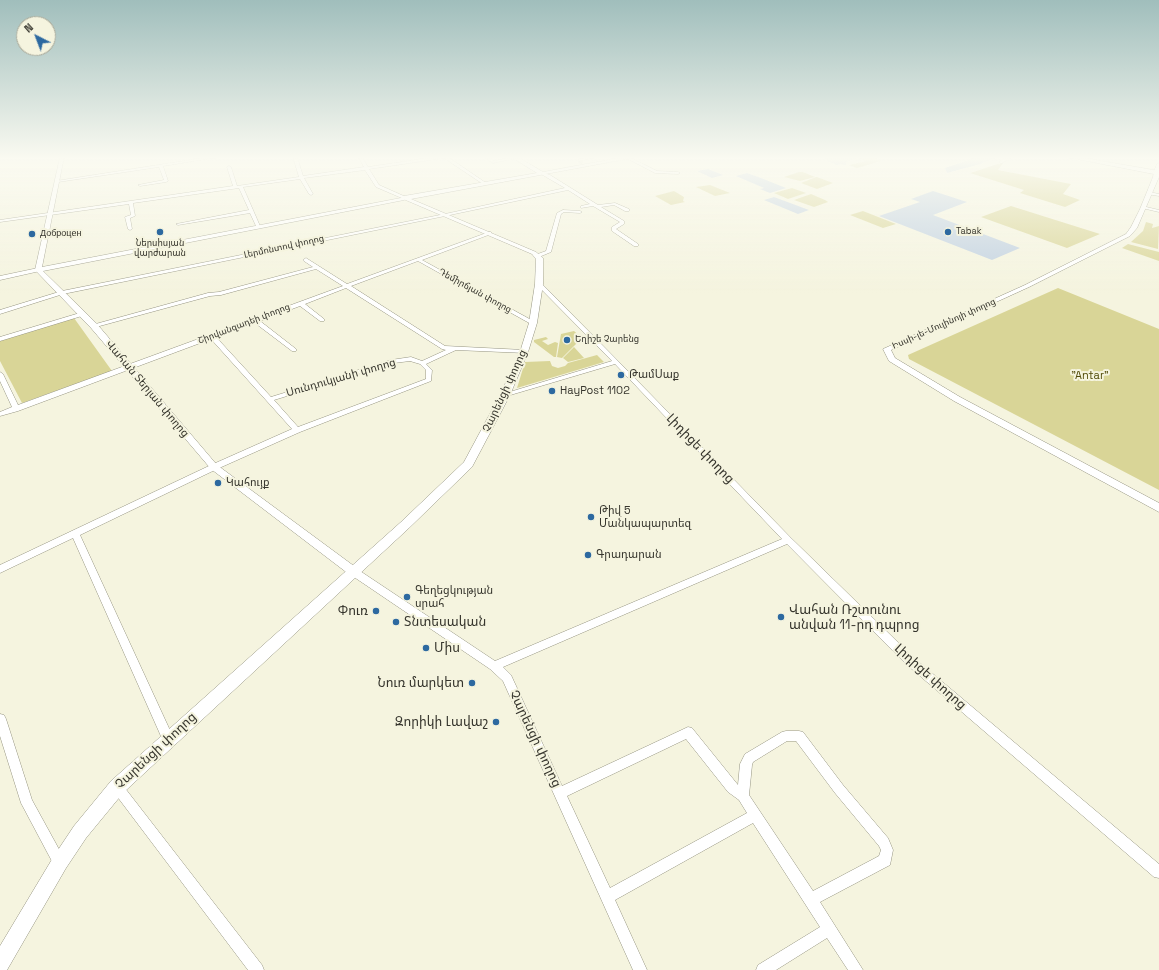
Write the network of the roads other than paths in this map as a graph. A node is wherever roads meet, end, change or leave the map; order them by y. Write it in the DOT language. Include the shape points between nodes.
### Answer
graph roads {
  1 [pos="52,202"];
  2 [pos="129,202"];
  3 [pos="131,202"];
  4 [pos="246,202"];
  5 [pos="382,202"];
  6 [pos="414,202"];
  7 [pos="503,202"];
  8 [pos="592,202"];
  9 [pos="1146,202"];
  10 [pos="597,205"];
  11 [pos="583,207"];
  12 [pos="1144,207"];
  13 [pos="627,210"];
  14 [pos="251,211"];
  15 [pos="1159,211"];
  16 [pos="580,212"];
  17 [pos="49,214"];
  18 [pos="445,215"];
  19 [pos="0,221"];
  20 [pos="178,224"];
  21 [pos="258,226"];
  22 [pos="130,229"];
  23 [pos="489,232"];
  24 [pos="636,245"];
  25 [pos="538,256"];
  26 [pos="417,259"];
  27 [pos="306,260"];
  28 [pos="317,268"];
  29 [pos="38,270"];
  30 [pos="0,278"];
  31 [pos="539,284"];
  32 [pos="345,285"];
  33 [pos="62,293"];
  34 [pos="300,303"];
  35 [pos="0,312"];
  36 [pos="82,314"];
  37 [pos="254,320"];
  38 [pos="322,320"];
  39 [pos="533,322"];
  40 [pos="94,326"];
  41 [pos="212,336"];
  42 [pos="0,339"];
  43 [pos="457,348"];
  44 [pos="294,350"];
  45 [pos="524,352"];
  46 [pos="422,362"];
  47 [pos="616,362"];
  48 [pos="129,367"];
  49 [pos="0,374"];
  50 [pos="505,394"];
  51 [pos="271,399"];
  52 [pos="16,409"];
  53 [pos="0,414"];
  54 [pos="297,430"];
  55 [pos="214,467"];
  56 [pos="1159,508"];
  57 [pos="75,534"];
  58 [pos="788,540"];
  59 [pos="0,569"];
  60 [pos="354,572"];
  61 [pos="494,666"];
  62 [pos="0,719"];
  63 [pos="168,739"];
  64 [pos="116,787"];
  65 [pos="561,793"];
  66 [pos="743,796"];
  67 [pos="755,815"];
  68 [pos="60,862"];
  69 [pos="1159,872"];
  70 [pos="608,897"];
  71 [pos="810,900"];
  72 [pos="829,929"];
  73 [pos="0,964"];
  74 [pos="257,970"];
  75 [pos="640,970"];
  76 [pos="763,970"];
  77 [pos="856,970"];
  1 -- 17 [label="street"];
  2 -- 17 [label="street"];
  3 -- 22 [label="street" via="132,216 127,217"];
  4 -- 14 [label="street"];
  5 -- 21 [label="street"];
  6 -- 18 [label="main road"];
  7 -- 18 [label="street, Լերմոնտով փողոց"];
  8 -- 10 [label="street"];
  9 -- 12 [label="street, Իսսի-լե-Մուլինոյի փողոց"];
  10 -- 11 [label="street"];
  10 -- 13 [label="street" via="615,204"];
  10 -- 24 [label="street" via="622,222 614,230"];
  12 -- 15 [label="street"];
  12 -- 56 [label="street, Իսսի-լե-Մուլինոյի փողոց" via="1128,235 1027,286 887,349 892,359 957,399"];
  14 -- 20 [label="street"];
  14 -- 21 [label="street"];
  16 -- 25 [label="street" via="560,212 548,252"];
  17 -- 19 [label="street"];
  17 -- 29 [label="street"];
  18 -- 23 [label="main road"];
  18 -- 33 [label="street, Լերմոնտով փողոց"];
  21 -- 29 [label="street"];
  23 -- 25 [label="main road"];
  23 -- 26 [label="street, Շիրվանզադեի փողոց"];
  25 -- 31 [label="main road, Չարենցի փողոց" via="541,270"];
  26 -- 32 [label="street, Շիրվանզադեի փողոց"];
  26 -- 39 [label="street, Դեմիրճյան փողոց"];
  27 -- 28 [label="street, Սունդուկյանի փողոց"];
  28 -- 32 [label="street, Սունդուկյանի փողոց"];
  28 -- 40 [label="street"];
  29 -- 30 [label="street"];
  29 -- 33 [label="street, Վահան Տերյան փողոց"];
  31 -- 39 [label="main road, Չարենցի փողոց"];
  31 -- 47 [label="street, Լիդիցե փողոց"];
  32 -- 34 [label="street, Շիրվանզադեի փողոց"];
  32 -- 43 [label="street, Սունդուկյանի փողոց" via="444,348"];
  33 -- 35 [label="street, Լերմոնտով փողոց"];
  33 -- 36 [label="street, Վահան Տերյան փողոց"];
  34 -- 37 [label="street, Շիրվանզադեի փողոց"];
  34 -- 38 [label="street"];
  36 -- 40 [label="street, Վահան Տերյան փողոց"];
  36 -- 42 [label="street"];
  37 -- 41 [label="street, Շիրվանզադեի փողոց"];
  37 -- 44 [label="street"];
  39 -- 45 [label="main road, Չարենցի փողոց"];
  40 -- 48 [label="street, Վահան Տերյան փողոց"];
  41 -- 48 [label="street, Շիրվանզադեի փողոց"];
  41 -- 51 [label="street"];
  43 -- 45 [label="street, Սունդուկյանի փողոց"];
  43 -- 46 [label="street, Սունդուկյանի փողոց"];
  45 -- 50 [label="main road, Չարենցի փողոց"];
  46 -- 51 [label="street, Սունդուկյանի փողոց" via="411,359 393,361"];
  46 -- 54 [label="street" via="429,370 429,380"];
  47 -- 50 [label="street"];
  47 -- 58 [label="street, Լիդիցե փողոց"];
  48 -- 52 [label="street, Շիրվանզադեի փողոց"];
  48 -- 55 [label="street, Վահան Տերյան փողոց"];
  49 -- 52 [label="street"];
  50 -- 60 [label="main road, Չարենցի փողոց" via="468,464"];
  51 -- 54 [label="street"];
  52 -- 53 [label="street, Շիրվանզադեի փողոց"];
  54 -- 55 [label="street"];
  55 -- 57 [label="street"];
  55 -- 60 [label="street, Վահան Տերյան փողոց"];
  57 -- 59 [label="street"];
  57 -- 63 [label="street"];
  58 -- 61 [label="street"];
  58 -- 69 [label="street, Լիդիցե փողոց" via="910,661"];
  60 -- 61 [label="street, Չարենցի փողոց"];
  60 -- 63 [label="main road, Չարենցի փողոց"];
  61 -- 65 [label="street, Չարենցի փողոց" via="507,678"];
  62 -- 68 [label="street" via="27,803"];
  63 -- 64 [label="main road, Չարենցի փողոց"];
  64 -- 68 [label="main road, Չարենցի փողոց"];
  64 -- 74 [label="street"];
  65 -- 66 [label="street" via="688,732 732,788"];
  65 -- 70 [label="street, Չարենցի փողոց"];
  66 -- 67 [label="street"];
  66 -- 71 [label="street" via="746,764 749,758 786,736 800,736 839,789 884,842 887,850 885,860"];
  67 -- 70 [label="street"];
  67 -- 71 [label="street"];
  68 -- 73 [label="main road, Չարենցի փողոց"];
  70 -- 75 [label="street, Չարենցի փողոց"];
  71 -- 72 [label="street"];
  72 -- 76 [label="street"];
  72 -- 77 [label="street"];
}
